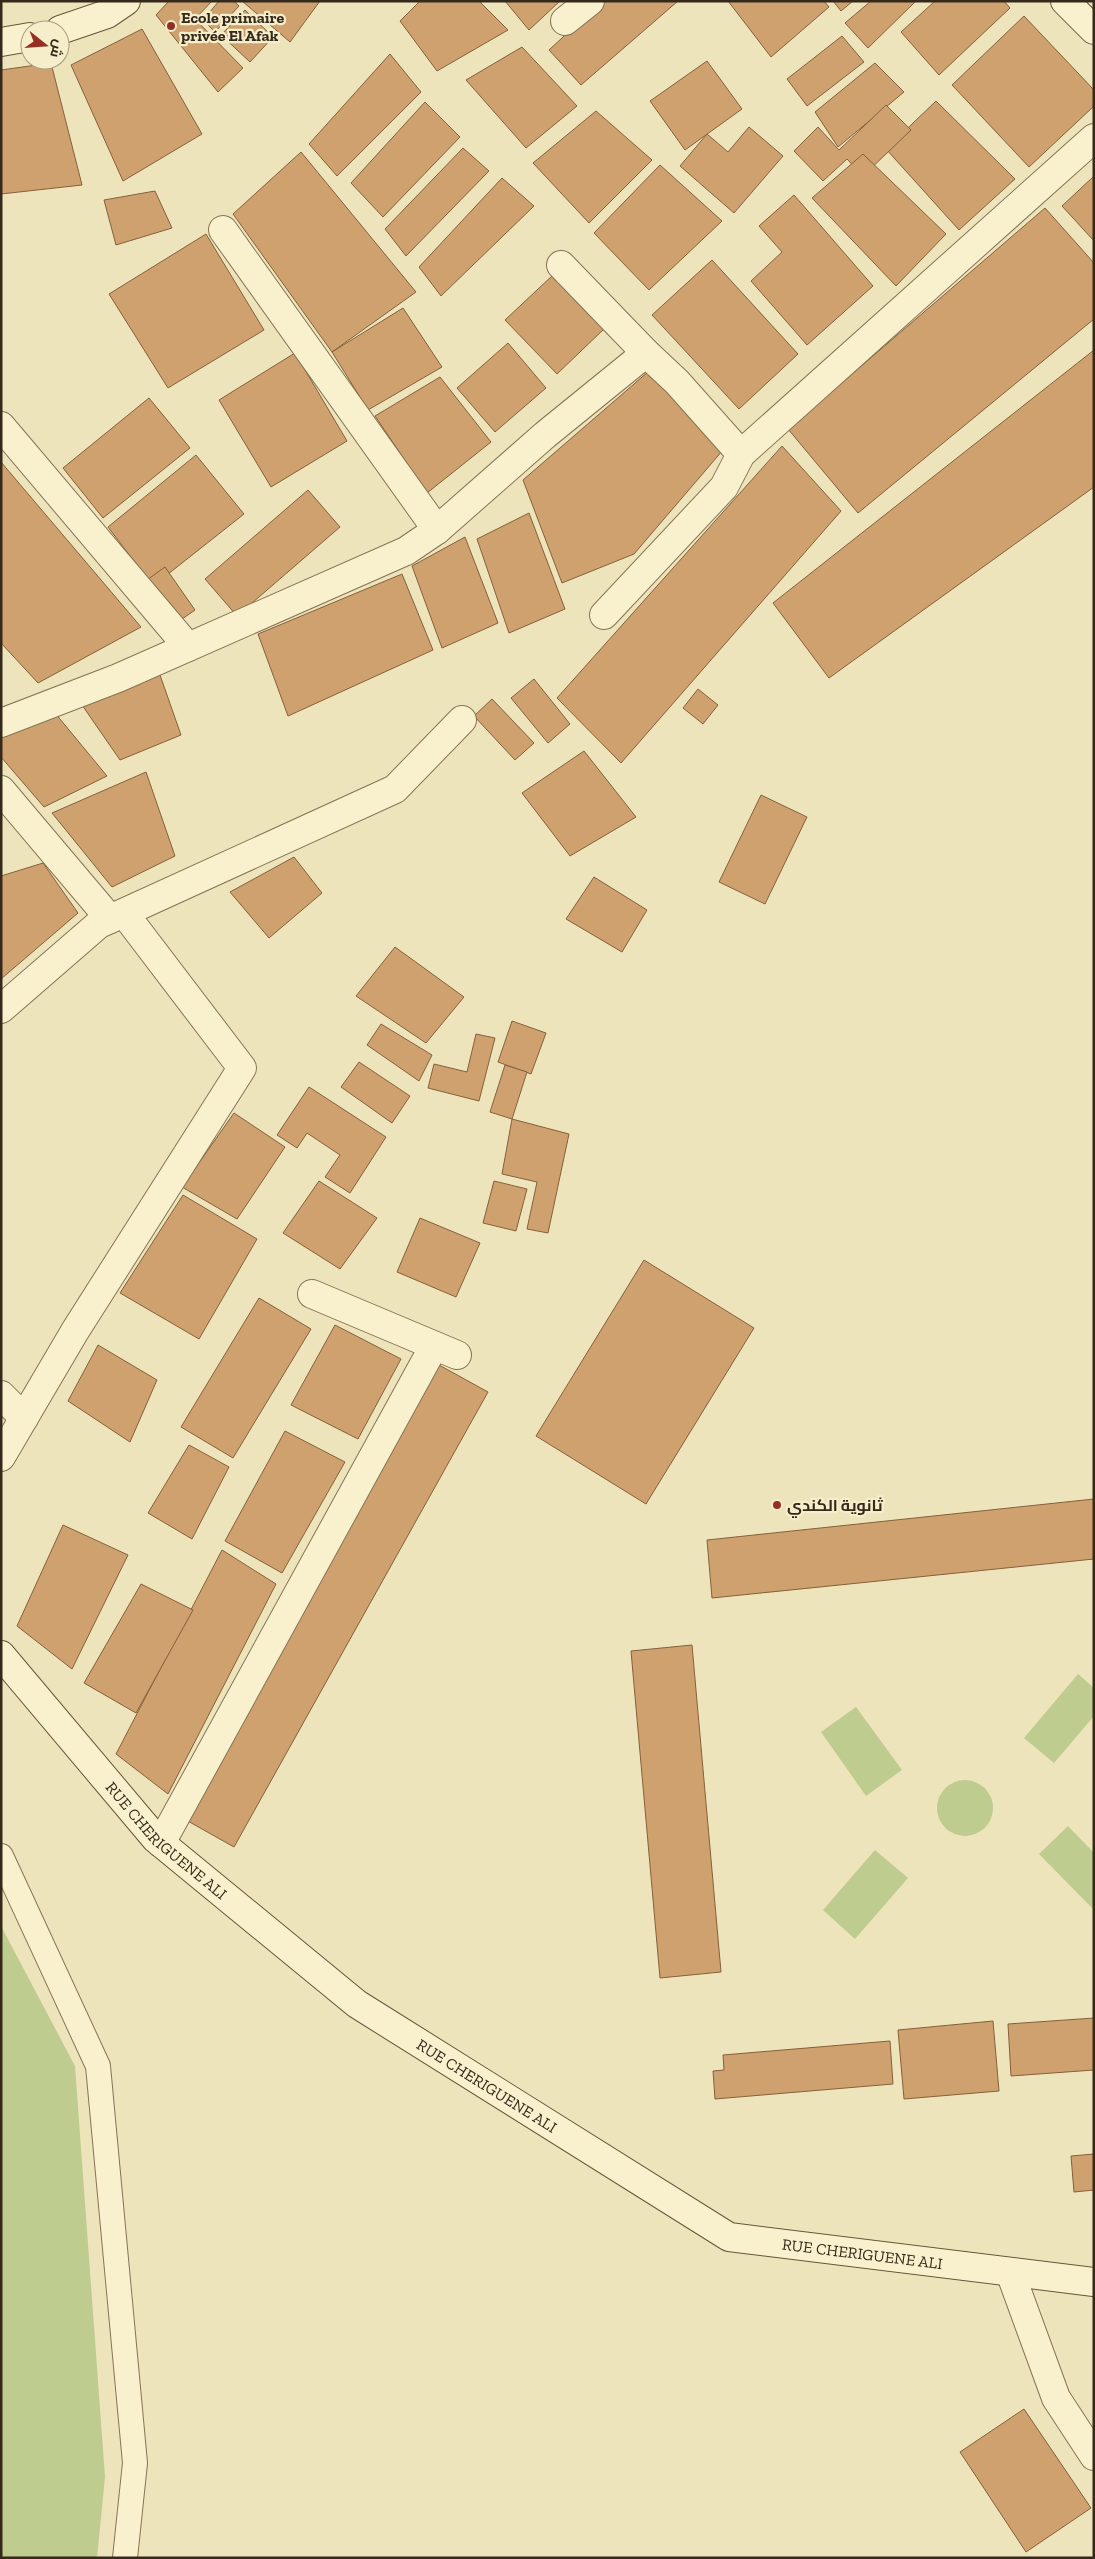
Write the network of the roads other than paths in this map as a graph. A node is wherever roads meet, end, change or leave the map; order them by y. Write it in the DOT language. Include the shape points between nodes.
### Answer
graph roads {
  1 [pos="126,1"];
  2 [pos="590,1"];
  3 [pos="1065,1"];
  4 [pos="565,21"];
  5 [pos="70,27"];
  6 [pos="1094,30"];
  7 [pos="20,39"];
  8 [pos="1,42"];
  9 [pos="1094,138"];
  10 [pos="224,230"];
  11 [pos="561,265"];
  12 [pos="646,353"];
  13 [pos="1,426"];
  14 [pos="741,454"];
  15 [pos="437,530"];
  16 [pos="604,615"];
  17 [pos="188,647"];
  18 [pos="462,720"];
  19 [pos="1,723"];
  20 [pos="1,790"];
  21 [pos="117,916"];
  22 [pos="1,1009"];
  23 [pos="312,1294"];
  24 [pos="1,1395"];
  25 [pos="24,1418"];
  26 [pos="1,1457"];
  27 [pos="1,1654"];
  28 [pos="161,1843"];
  29 [pos="1,1856"];
  30 [pos="1010,2272"];
  31 [pos="1094,2282"];
  32 [pos="1094,2456"];
  33 [pos="124,2558"];
  1 -- 5 [label="street" via="107,14"];
  2 -- 4 [label="street"];
  3 -- 6 [label="street"];
  7 -- 8 [label="street"];
  9 -- 14 [label="street"];
  10 -- 15 [label="street"];
  11 -- 12 [label="street"];
  12 -- 14 [label="street" via="677,382"];
  12 -- 15 [label="street" via="544,435"];
  13 -- 17 [label="street"];
  14 -- 16 [label="street" via="724,487"];
  15 -- 17 [label="street" via="406,551"];
  17 -- 19 [label="street"];
  18 -- 21 [label="street" via="395,789"];
  20 -- 21 [label="street"];
  21 -- 22 [label="street" via="99,924"];
  21 -- 25 [label="street" via="242,1068 74,1331"];
  23 -- 28 [label="street" via="445,1351"];
  24 -- 25 [label="street"];
  25 -- 26 [label="street"];
  27 -- 28 [label="street, RUE CHERIGUENE ALI"];
  28 -- 30 [label="street, RUE CHERIGUENE ALI" via="357,2004 729,2237"];
  29 -- 33 [label="lane" via="98,2066 134,2463"];
  30 -- 31 [label="street, RUE CHERIGUENE ALI"];
  30 -- 32 [label="street" via="1056,2398"];
}
